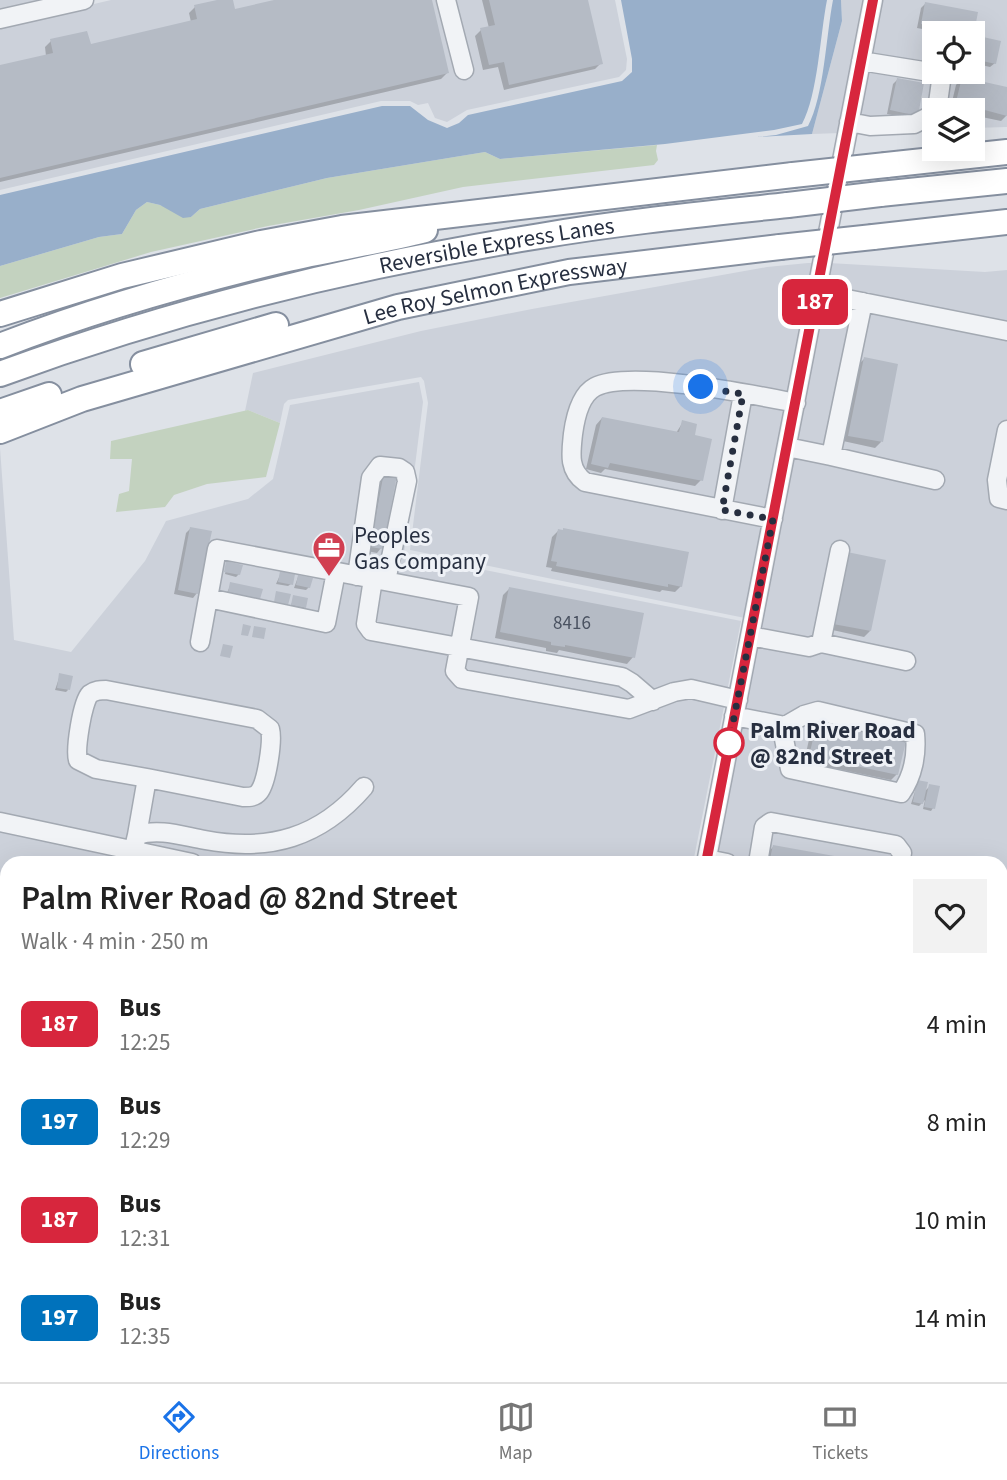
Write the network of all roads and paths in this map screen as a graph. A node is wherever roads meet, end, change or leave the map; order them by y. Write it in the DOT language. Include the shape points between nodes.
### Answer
graph roads {
  1 [pos="83,0"];
  2 [pos="446,0"];
  3 [pos="873,0"];
  4 [pos="0,19"];
  5 [pos="861,61"];
  6 [pos="464,70"];
  7 [pos="938,98"];
  8 [pos="922,120"];
  9 [pos="849,122"];
  10 [pos="1007,152"];
  11 [pos="1007,181"];
  12 [pos="485,210"];
  13 [pos="1007,222"];
  14 [pos="569,272"];
  15 [pos="817,293"];
  16 [pos="863,302"];
  17 [pos="0,314"];
  18 [pos="1007,331"];
  19 [pos="0,346"];
  20 [pos="0,374"];
  21 [pos="743,394"];
  22 [pos="796,403"];
  23 [pos="0,412"];
  24 [pos="1007,430"];
  25 [pos="0,431"];
  26 [pos="787,447"];
  27 [pos="831,456"];
  28 [pos="935,480"];
  29 [pos="1007,500"];
  30 [pos="722,510"];
  31 [pos="773,519"];
  32 [pos="839,550"];
  33 [pos="336,572"];
  34 [pos="372,579"];
  35 [pos="208,598"];
  36 [pos="750,636"];
  37 [pos="200,642"];
  38 [pos="821,643"];
  39 [pos="459,647"];
  40 [pos="906,661"];
  41 [pos="653,701"];
  42 [pos="736,708"];
  43 [pos="785,726"];
  44 [pos="147,778"];
  45 [pos="364,787"];
  46 [pos="0,822"];
  47 [pos="135,843"];
  48 [pos="103,854"];
  49 [pos="172,856"];
  50 [pos="707,856"];
  51 [pos="759,856"];
  52 [pos="901,856"];
  1 -- 4 [label="street"];
  2 -- 6 [label="street"];
  3 -- 5 [label="street"];
  5 -- 7 [label="street" via="942,74"];
  5 -- 9 [label="street"];
  8 -- 9 [label="street" via="870,126"];
  9 -- 15 [label="street"];
  10 -- 12 [label="highway, bridge"];
  11 -- 20 [label="highway, Reversible Express Lanes, bridge" via="540,236 223,304"];
  12 -- 17 [label="highway" via="261,243 122,276"];
  12 -- 19 [label="highway" via="452,224 184,286"];
  13 -- 14 [label="highway, Lee Roy Selmon Expressway, bridge"];
  14 -- 23 [label="highway" via="513,271 314,314"];
  14 -- 25 [label="highway, Lee Roy Selmon Expressway" via="398,307 82,399"];
  15 -- 16 [label="street"];
  15 -- 22 [label="street"];
  16 -- 18 [label="street"];
  16 -- 27 [label="street"];
  21 -- 22 [label="street"];
  21 -- 30 [label="street"];
  21 -- 30 [label="street" via="654,382 596,387 585,395 574,429 570,459 585,482"];
  22 -- 26 [label="street"];
  24 -- 29 [label="street" via="998,480 999,498"];
  26 -- 27 [label="street"];
  26 -- 31 [label="street"];
  27 -- 28 [label="street"];
  30 -- 31 [label="street"];
  31 -- 36 [label="street"];
  32 -- 38 [label="street"];
  33 -- 34 [label="street"];
  33 -- 35 [label="street" via="217,549"];
  33 -- 35 [label="street" via="326,623"];
  34 -- 34 [label="street" via="407,481 399,468 380,466 371,478"];
  34 -- 39 [label="street" via="366,624 371,631"];
  34 -- 39 [label="street" via="469,597"];
  35 -- 37 [label="street"];
  36 -- 38 [label="street" via="809,647"];
  36 -- 42 [label="street"];
  38 -- 40 [label="street"];
  39 -- 41 [label="street" via="622,677"];
  39 -- 41 [label="street" via="455,671 462,679 629,709"];
  41 -- 42 [label="street" via="691,689"];
  42 -- 43 [label="street"];
  42 -- 50 [label="street"];
  43 -- 43 [label="street" via="790,769 901,793 909,781 915,734 818,711"];
  44 -- 44 [label="street" via="254,796 264,781 270,729 257,719 106,690 93,692 86,700 78,760 96,769"];
  44 -- 47 [label="street"];
  45 -- 47 [label="street" via="321,824 291,838 262,845 229,844 149,832"];
  46 -- 48 [label="street"];
  47 -- 48 [label="street"];
  47 -- 49 [label="street"];
  51 -- 52 [label="street" via="764,827 771,822 896,845"];
}
